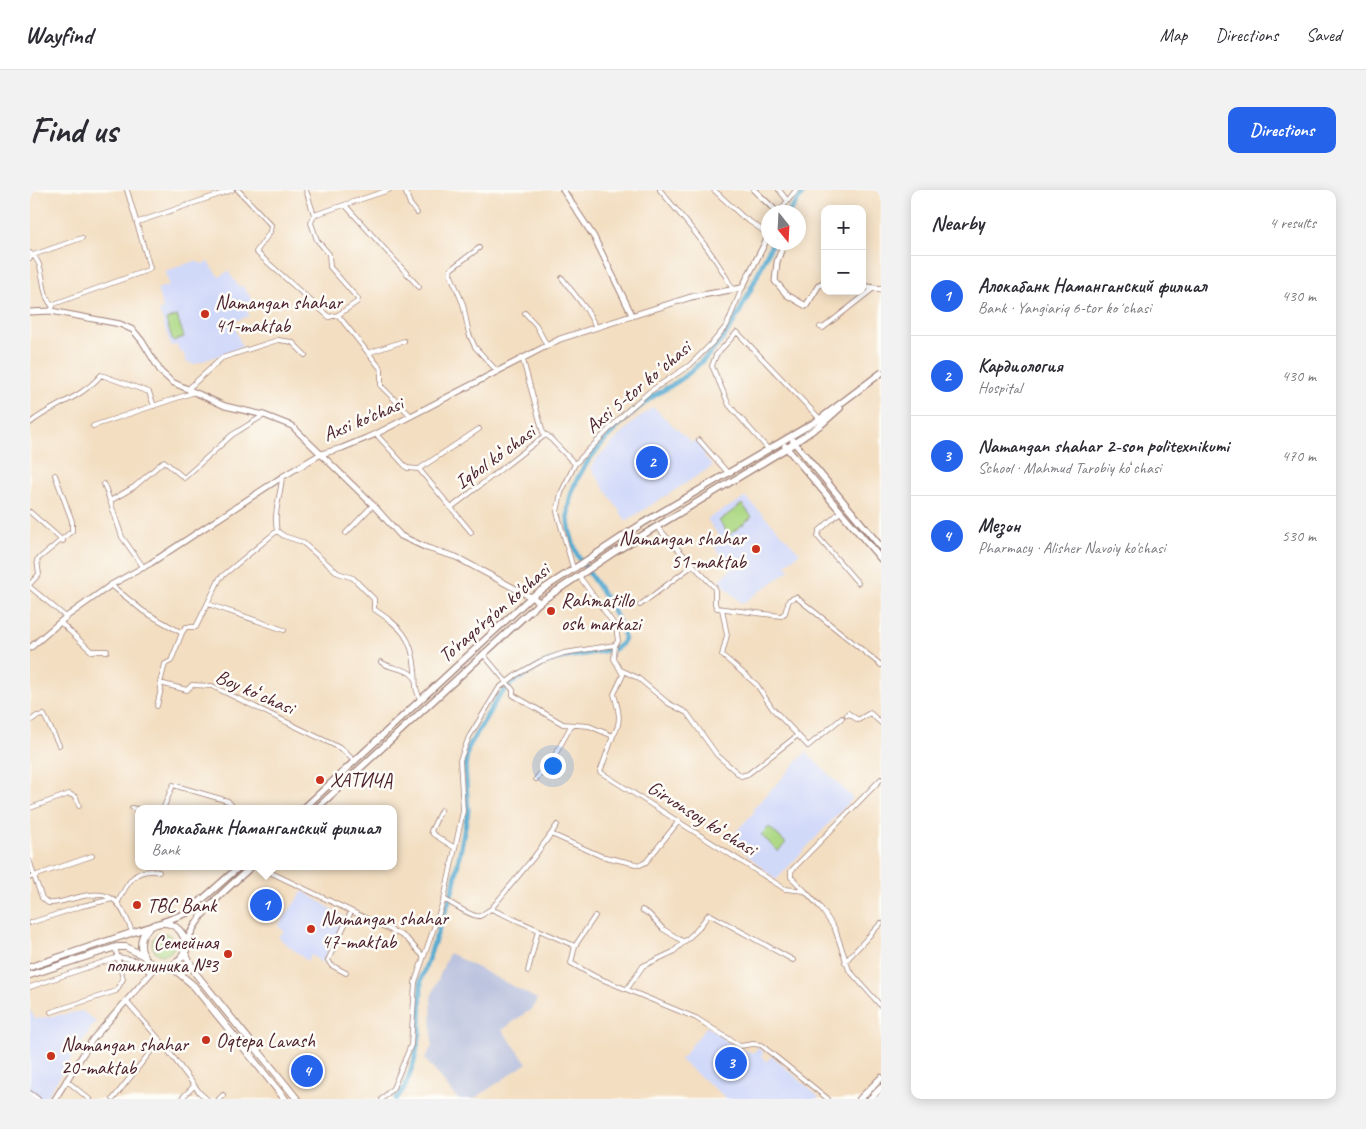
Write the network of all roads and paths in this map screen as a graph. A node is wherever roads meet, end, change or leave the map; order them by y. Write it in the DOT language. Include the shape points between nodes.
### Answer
graph roads {
  1 [pos="127,190"];
  2 [pos="232,190"];
  3 [pos="238,190"];
  4 [pos="306,190"];
  5 [pos="389,190"];
  6 [pos="405,190"];
  7 [pos="563,190"];
  8 [pos="660,190"];
  9 [pos="714,190"];
  10 [pos="754,190"];
  11 [pos="779,190"];
  12 [pos="796,190"];
  13 [pos="787,200"];
  14 [pos="345,205"];
  15 [pos="770,205"];
  16 [pos="783,205"];
  17 [pos="418,213"];
  18 [pos="314,215"];
  19 [pos="138,222"];
  20 [pos="761,230"];
  21 [pos="82,238"];
  22 [pos="479,248"];
  23 [pos="761,249"];
  24 [pos="781,250"];
  25 [pos="31,255"];
  26 [pos="562,278"];
  27 [pos="821,284"];
  28 [pos="419,287"];
  29 [pos="866,287"];
  30 [pos="732,288"];
  31 [pos="742,288"];
  32 [pos="874,288"];
  33 [pos="881,289"];
  34 [pos="52,309"];
  35 [pos="30,312"];
  36 [pos="525,313"];
  37 [pos="338,315"];
  38 [pos="632,315"];
  39 [pos="596,327"];
  40 [pos="820,327"];
  41 [pos="404,341"];
  42 [pos="546,344"];
  43 [pos="368,353"];
  44 [pos="305,355"];
  45 [pos="522,357"];
  46 [pos="496,370"];
  47 [pos="880,375"];
  48 [pos="188,389"];
  49 [pos="858,391"];
  50 [pos="195,392"];
  51 [pos="154,406"];
  52 [pos="264,415"];
  53 [pos="410,415"];
  54 [pos="820,419"];
  55 [pos="30,422"];
  56 [pos="93,426"];
  57 [pos="479,429"];
  58 [pos="376,434"];
  59 [pos="544,436"];
  60 [pos="699,440"];
  61 [pos="792,440"];
  62 [pos="782,442"];
  63 [pos="787,448"];
  64 [pos="770,450"];
  65 [pos="321,454"];
  66 [pos="575,464"];
  67 [pos="420,469"];
  68 [pos="728,473"];
  69 [pos="55,475"];
  70 [pos="282,477"];
  71 [pos="104,484"];
  72 [pos="110,501"];
  73 [pos="373,506"];
  74 [pos="452,507"];
  75 [pos="841,511"];
  76 [pos="30,512"];
  77 [pos="657,526"];
  78 [pos="277,531"];
  79 [pos="471,532"];
  80 [pos="346,533"];
  81 [pos="63,540"];
  82 [pos="881,547"];
  83 [pos="881,559"];
  84 [pos="692,566"];
  85 [pos="144,568"];
  86 [pos="573,568"];
  87 [pos="579,576"];
  88 [pos="858,583"];
  89 [pos="30,585"];
  90 [pos="111,585"];
  91 [pos="531,597"];
  92 [pos="540,602"];
  93 [pos="208,604"];
  94 [pos="640,605"];
  95 [pos="722,609"];
  96 [pos="66,617"];
  97 [pos="60,622"];
  98 [pos="284,630"];
  99 [pos="182,633"];
  100 [pos="615,645"];
  101 [pos="30,648"];
  102 [pos="107,651"];
  103 [pos="483,654"];
  104 [pos="381,662"];
  105 [pos="881,665"];
  106 [pos="621,670"];
  107 [pos="414,676"];
  108 [pos="160,683"];
  109 [pos="508,684"];
  110 [pos="420,699"];
  111 [pos="157,706"];
  112 [pos="846,714"];
  113 [pos="842,718"];
  114 [pos="30,721"];
  115 [pos="881,723"];
  116 [pos="571,726"];
  117 [pos="798,735"];
  118 [pos="613,736"];
  119 [pos="59,745"];
  120 [pos="354,761"];
  121 [pos="536,779"];
  122 [pos="881,779"];
  123 [pos="165,805"];
  124 [pos="232,805"];
  125 [pos="306,805"];
  126 [pos="321,805"];
  127 [pos="79,806"];
  128 [pos="30,808"];
  129 [pos="132,808"];
  130 [pos="135,809"];
  131 [pos="441,810"];
  132 [pos="679,821"];
  133 [pos="557,825"];
  134 [pos="551,834"];
  135 [pos="455,848"];
  136 [pos="92,856"];
  137 [pos="30,862"];
  138 [pos="236,870"];
  139 [pos="248,870"];
  140 [pos="265,870"];
  141 [pos="159,872"];
  142 [pos="32,876"];
  143 [pos="805,891"];
  144 [pos="113,898"];
  145 [pos="445,899"];
  146 [pos="118,902"];
  147 [pos="491,909"];
  148 [pos="642,910"];
  149 [pos="351,912"];
  150 [pos="595,916"];
  151 [pos="30,923"];
  152 [pos="881,923"];
  153 [pos="157,924"];
  154 [pos="538,930"];
  155 [pos="132,932"];
  156 [pos="684,942"];
  157 [pos="185,946"];
  158 [pos="575,946"];
  159 [pos="115,947"];
  160 [pos="118,956"];
  161 [pos="144,956"];
  162 [pos="423,956"];
  163 [pos="794,960"];
  164 [pos="844,962"];
  165 [pos="157,966"];
  166 [pos="30,967"];
  167 [pos="166,967"];
  168 [pos="528,971"];
  169 [pos="151,973"];
  170 [pos="346,973"];
  171 [pos="30,975"];
  172 [pos="30,987"];
  173 [pos="627,989"];
  174 [pos="126,1001"];
  175 [pos="881,1006"];
  176 [pos="51,1012"];
  177 [pos="160,1040"];
  178 [pos="881,1078"];
  179 [pos="66,1080"];
  180 [pos="194,1086"];
  181 [pos="881,1088"];
  182 [pos="30,1093"];
  183 [pos="223,1096"];
  184 [pos="38,1099"];
  185 [pos="55,1099"];
  186 [pos="89,1099"];
  187 [pos="113,1099"];
  188 [pos="181,1099"];
  189 [pos="208,1099"];
  190 [pos="218,1099"];
  191 [pos="285,1099"];
  192 [pos="297,1099"];
  193 [pos="382,1099"];
  194 [pos="828,1099"];
  195 [pos="860,1099"];
  196 [pos="870,1099"];
  1 -- 19 [label="street"];
  2 -- 19 [label="street"];
  3 -- 37 [label="street" via="271,225 270,232 256,252 329,318"];
  4 -- 18 [label="street"];
  5 -- 14 [label="street"];
  6 -- 17 [label="street" via="410,204"];
  7 -- 38 [label="street" via="594,237"];
  8 -- 30 [label="street" via="722,268"];
  9 -- 20 [label="street"];
  10 -- 15 [label="street"];
  11 -- 13 [label="street"];
  12 -- 13 [label="street"];
  13 -- 16 [label="street"];
  14 -- 18 [label="street"];
  14 -- 28 [label="street"];
  18 -- 37 [label="street" via="311,223 317,240 330,254 330,267 358,300"];
  19 -- 34 [label="street" via="150,265 148,270"];
  21 -- 25 [label="street"];
  22 -- 46 [label="street" via="450,273 475,347"];
  23 -- 31 [label="street"];
  24 -- 27 [label="street" via="775,281 787,295 806,306"];
  25 -- 34 [label="street" via="39,262 44,291"];
  26 -- 39 [label="street"];
  29 -- 32 [label="street"];
  30 -- 31 [label="street, Axsi ko'chasi"];
  30 -- 38 [label="street, Axsi ko'chasi"];
  31 -- 66 [label="street, Аxsi 5-tor koʼchasi" via="727,324 713,342 690,365 649,392 626,412"];
  32 -- 33 [label="street"];
  32 -- 40 [label="street" via="823,328"];
  34 -- 35 [label="street"];
  34 -- 48 [label="street" via="120,324 132,330 142,340 161,372 172,382"];
  36 -- 42 [label="street"];
  37 -- 43 [label="street"];
  38 -- 39 [label="street, Axsi ko'chasi"];
  39 -- 42 [label="street, Axsi ko'chasi"];
  41 -- 43 [label="street"];
  42 -- 45 [label="street, Axsi ko'chasi"];
  43 -- 53 [label="street" via="382,372 382,386"];
  44 -- 48 [label="street" via="292,342 278,340 222,358"];
  45 -- 46 [label="street, Axsi ko'chasi"];
  45 -- 59 [label="street"];
  46 -- 53 [label="street, Axsi ko'chasi" via="450,397"];
  47 -- 49 [label="main road"];
  48 -- 50 [label="street"];
  49 -- 54 [label="main road"];
  49 -- 61 [label="main road" via="822,424"];
  50 -- 51 [label="street"];
  50 -- 52 [label="street" via="225,406"];
  51 -- 55 [label="street" via="149,392 101,375 64,404"];
  51 -- 56 [label="street"];
  52 -- 65 [label="street" via="292,426"];
  52 -- 72 [label="street" via="232,435 184,478 164,461 134,487"];
  53 -- 58 [label="street, Axsi ko'chasi"];
  54 -- 61 [label="main road"];
  54 -- 64 [label="street" via="736,332 716,355 712,366 729,405"];
  57 -- 67 [label="street"];
  58 -- 65 [label="street, Axsi ko'chasi"];
  58 -- 67 [label="street" via="407,468"];
  59 -- 66 [label="street, Iqbol koʻchasi" via="555,441"];
  59 -- 74 [label="street, Iqbol koʻchasi"];
  60 -- 68 [label="street"];
  61 -- 62 [label="main road, To'raqo'rg'on ko'chasi"];
  61 -- 63 [label="main road, To'raqo'rg'on ko'chasi"];
  61 -- 82 [label="main road"];
  62 -- 63 [label="main road"];
  62 -- 64 [label="main road, To'raqo'rg'on ko'chasi"];
  63 -- 75 [label="main road"];
  63 -- 77 [label="main road, To'raqo'rg'on ko'chasi"];
  64 -- 68 [label="main road, To'raqo'rg'on ko'chasi"];
  65 -- 70 [label="street, Axsi ko'chasi"];
  65 -- 73 [label="street"];
  66 -- 86 [label="street, Аxsi 5-tor koʼchasi" via="561,493 557,512"];
  67 -- 74 [label="street"];
  68 -- 86 [label="main road, To'raqo'rg'on ko'chasi"];
  69 -- 81 [label="street" via="73,525"];
  70 -- 78 [label="street" via="276,512"];
  70 -- 85 [label="street, Axsi ko'chasi"];
  71 -- 72 [label="street"];
  72 -- 85 [label="street" via="122,537"];
  73 -- 80 [label="street"];
  73 -- 91 [label="street" via="408,540 456,557"];
  74 -- 79 [label="street"];
  75 -- 83 [label="main road"];
  75 -- 88 [label="street" via="819,531 818,537"];
  76 -- 81 [label="street"];
  77 -- 84 [label="street"];
  77 -- 87 [label="main road, To'raqo'rg'on ko'chasi"];
  78 -- 93 [label="street" via="220,578"];
  78 -- 107 [label="street" via="302,542 334,570 360,583 375,600 374,609 405,634 416,671"];
  81 -- 89 [label="street" via="36,560 39,574"];
  84 -- 94 [label="street"];
  84 -- 95 [label="street" via="716,588 715,606"];
  85 -- 90 [label="street, Axsi ko'chasi"];
  86 -- 91 [label="main road, To'raqo'rg'on ko'chasi"];
  87 -- 92 [label="main road, To'raqo'rg'on ko'chasi"];
  87 -- 100 [label="street" via="616,627 618,641"];
  89 -- 96 [label="street"];
  90 -- 96 [label="street, Axsi ko'chasi"];
  90 -- 99 [label="street" via="143,611"];
  91 -- 92 [label="street"];
  91 -- 110 [label="main road, To'raqo'rg'on ko'chasi"];
  92 -- 103 [label="main road, To'raqo'rg'on ko'chasi"];
  93 -- 98 [label="street"];
  93 -- 99 [label="street" via="196,627 186,626"];
  95 -- 105 [label="street" via="781,616 789,600 796,597"];
  95 -- 117 [label="street" via="727,634 722,655 750,679"];
  96 -- 97 [label="street, Axsi ko'chasi"];
  97 -- 101 [label="street, Axsi ko'chasi"];
  97 -- 102 [label="street" via="91,651"];
  99 -- 108 [label="street" via="171,661 165,664"];
  100 -- 106 [label="street" via="616,664"];
  100 -- 109 [label="street" via="553,656 540,661"];
  103 -- 109 [label="street"];
  103 -- 126 [label="main road, To'raqo'rg'on ko'chasi"];
  104 -- 107 [label="street"];
  106 -- 117 [label="street" via="638,678 687,713 717,755 741,776"];
  106 -- 118 [label="street" via="623,675 614,694 619,722"];
  107 -- 110 [label="street"];
  108 -- 111 [label="street"];
  108 -- 120 [label="street, Boy koʻchasi" via="187,690 192,684 212,686 338,748"];
  109 -- 116 [label="street" via="513,695"];
  109 -- 135 [label="street" via="491,700 461,755 464,805"];
  110 -- 120 [label="main road, To'raqo'rg'on ko'chasi"];
  112 -- 115 [label="street" via="859,720 870,713"];
  113 -- 117 [label="street" via="809,746"];
  114 -- 119 [label="street" via="44,716"];
  116 -- 118 [label="street" via="589,726"];
  116 -- 121 [label="street" via="554,757"];
  118 -- 132 [label="street, Girvonsoy koʻchasi" via="600,772"];
  120 -- 125 [label="main road, To'raqo'rg'on ko'chasi"];
  122 -- 143 [label="street" via="791,871 791,878"];
  123 -- 124 [label="street" via="173,785 228,801"];
  127 -- 128 [label="street" via="76,797 69,794"];
  129 -- 130 [label="street"];
  131 -- 135 [label="street" via="432,834"];
  132 -- 134 [label="street" via="646,862 638,865 601,856"];
  132 -- 143 [label="street, Girvonsoy koʻchasi" via="785,889"];
  133 -- 134 [label="street"];
  134 -- 147 [label="street"];
  135 -- 145 [label="street"];
  136 -- 142 [label="street"];
  137 -- 142 [label="street"];
  138 -- 153 [label="main road" via="187,914"];
  139 -- 157 [label="main road" via="200,916"];
  140 -- 149 [label="street"];
  141 -- 146 [label="street" via="148,870 133,877"];
  142 -- 144 [label="street" via="42,898 48,903 92,893"];
  143 -- 164 [label="street" via="834,929"];
  144 -- 146 [label="street"];
  144 -- 151 [label="street"];
  145 -- 147 [label="street" via="476,916"];
  145 -- 162 [label="street"];
  146 -- 155 [label="street"];
  147 -- 154 [label="street"];
  148 -- 156 [label="street" via="662,929"];
  149 -- 162 [label="street" via="407,939"];
  149 -- 170 [label="street" via="328,960 331,966"];
  150 -- 158 [label="street"];
  152 -- 164 [label="street"];
  153 -- 155 [label="main road"];
  153 -- 157 [label="main road" via="177,928 182,933"];
  153 -- 161 [label="main road" via="143,937"];
  154 -- 158 [label="street"];
  154 -- 168 [label="street"];
  155 -- 166 [label="main road"];
  156 -- 163 [label="street" via="709,914"];
  156 -- 173 [label="street" via="673,952 643,966"];
  157 -- 167 [label="main road" via="180,960"];
  157 -- 192 [label="main road" via="196,974"];
  158 -- 173 [label="street" via="571,963"];
  159 -- 160 [label="street"];
  159 -- 161 [label="main road" via="126,947"];
  159 -- 171 [label="main road"];
  160 -- 169 [label="street" via="135,960"];
  160 -- 172 [label="street"];
  160 -- 176 [label="street" via="123,979 116,991"];
  161 -- 165 [label="main road"];
  162 -- 193 [label="street" via="413,989 411,1045 393,1088"];
  164 -- 175 [label="street"];
  165 -- 167 [label="main road"];
  165 -- 169 [label="street"];
  167 -- 191 [label="main road" via="193,985"];
  169 -- 174 [label="street"];
  173 -- 194 [label="street" via="696,1018 740,1046 761,1045"];
  174 -- 177 [label="street"];
  174 -- 179 [label="street" via="92,1040"];
  177 -- 180 [label="street"];
  177 -- 187 [label="street"];
  178 -- 195 [label="main road"];
  179 -- 185 [label="street"];
  179 -- 186 [label="street"];
  180 -- 188 [label="street"];
  180 -- 189 [label="street"];
  181 -- 196 [label="main road"];
  182 -- 184 [label="street"];
  183 -- 190 [label="street"];
}
